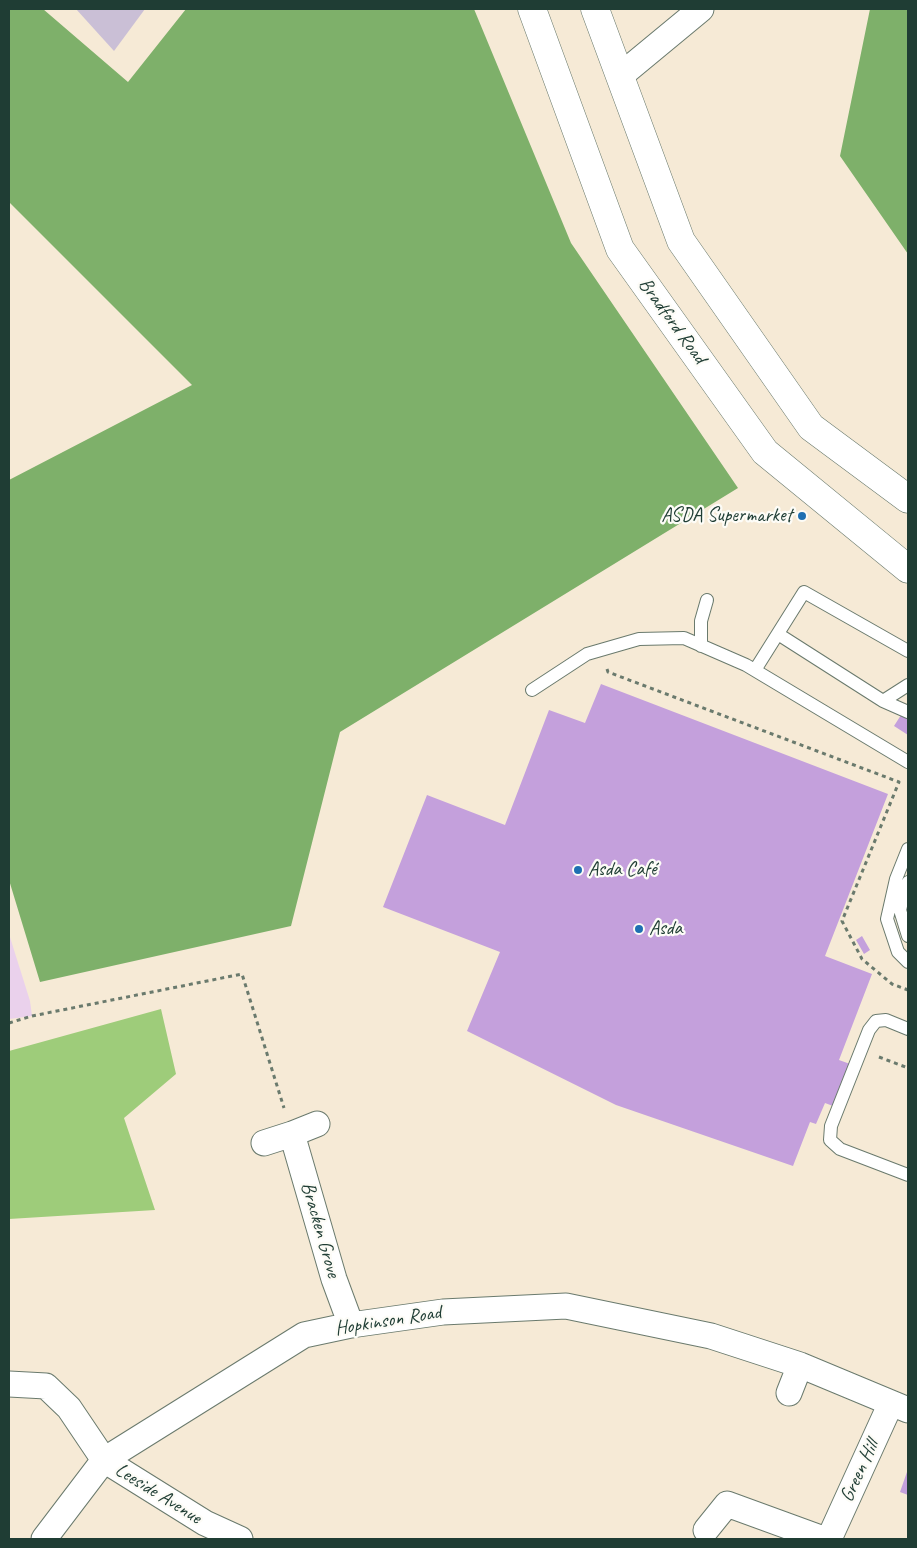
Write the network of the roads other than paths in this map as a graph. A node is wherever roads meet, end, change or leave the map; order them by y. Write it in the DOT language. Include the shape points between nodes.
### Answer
graph roads {
  1 [pos="532,9"];
  2 [pos="595,9"];
  3 [pos="701,9"];
  4 [pos="620,76"];
  5 [pos="908,499"];
  6 [pos="908,569"];
  7 [pos="707,600"];
  8 [pos="778,634"];
  9 [pos="701,646"];
  10 [pos="908,651"];
  11 [pos="755,670"];
  12 [pos="908,685"];
  13 [pos="532,690"];
  14 [pos="883,700"];
  15 [pos="908,712"];
  16 [pos="908,762"];
  17 [pos="908,849"];
  18 [pos="908,882"];
  19 [pos="908,936"];
  20 [pos="908,962"];
  21 [pos="908,1029"];
  22 [pos="317,1124"];
  23 [pos="292,1134"];
  24 [pos="264,1143"];
  25 [pos="908,1175"];
  26 [pos="351,1325"];
  27 [pos="800,1365"];
  28 [pos="9,1384"];
  29 [pos="789,1393"];
  30 [pos="900,1407"];
  31 [pos="104,1460"];
  32 [pos="706,1530"];
  33 [pos="44,1539"];
  34 [pos="240,1539"];
  35 [pos="823,1539"];
  36 [pos="829,1539"];
  1 -- 6 [label="main road, Bradford Road" via="620,249 765,452"];
  2 -- 4 [label="main road"];
  3 -- 4 [label="street"];
  4 -- 5 [label="main road" via="681,241 811,427"];
  7 -- 9 [label="lane" via="701,621"];
  8 -- 10 [label="lane" via="804,592"];
  8 -- 11 [label="lane"];
  8 -- 14 [label="lane"];
  9 -- 11 [label="lane"];
  9 -- 13 [label="lane" via="684,638 639,639 587,654"];
  11 -- 16 [label="lane"];
  12 -- 14 [label="lane"];
  14 -- 15 [label="lane"];
  17 -- 20 [label="lane" via="896,879 887,919 898,952"];
  18 -- 19 [label="lane" via="900,910"];
  21 -- 25 [label="lane" via="886,1020 876,1021 868,1030 831,1126 830,1140 840,1149"];
  22 -- 23 [label="street"];
  23 -- 24 [label="street"];
  23 -- 26 [label="street, Bracken Grove" via="334,1279"];
  26 -- 27 [label="street, Hopkinson Road" via="443,1312 566,1306 711,1336"];
  26 -- 31 [label="street, Hopkinson Road" via="304,1335"];
  27 -- 29 [label="street"];
  27 -- 30 [label="street, Hopkinson Road"];
  28 -- 31 [label="street" via="46,1386 69,1408"];
  30 -- 36 [label="street, Green Hill"];
  31 -- 33 [label="street, Hopkinson Road"];
  31 -- 34 [label="street, Leeside Avenue" via="205,1523"];
  32 -- 35 [label="street" via="726,1504"];
}
